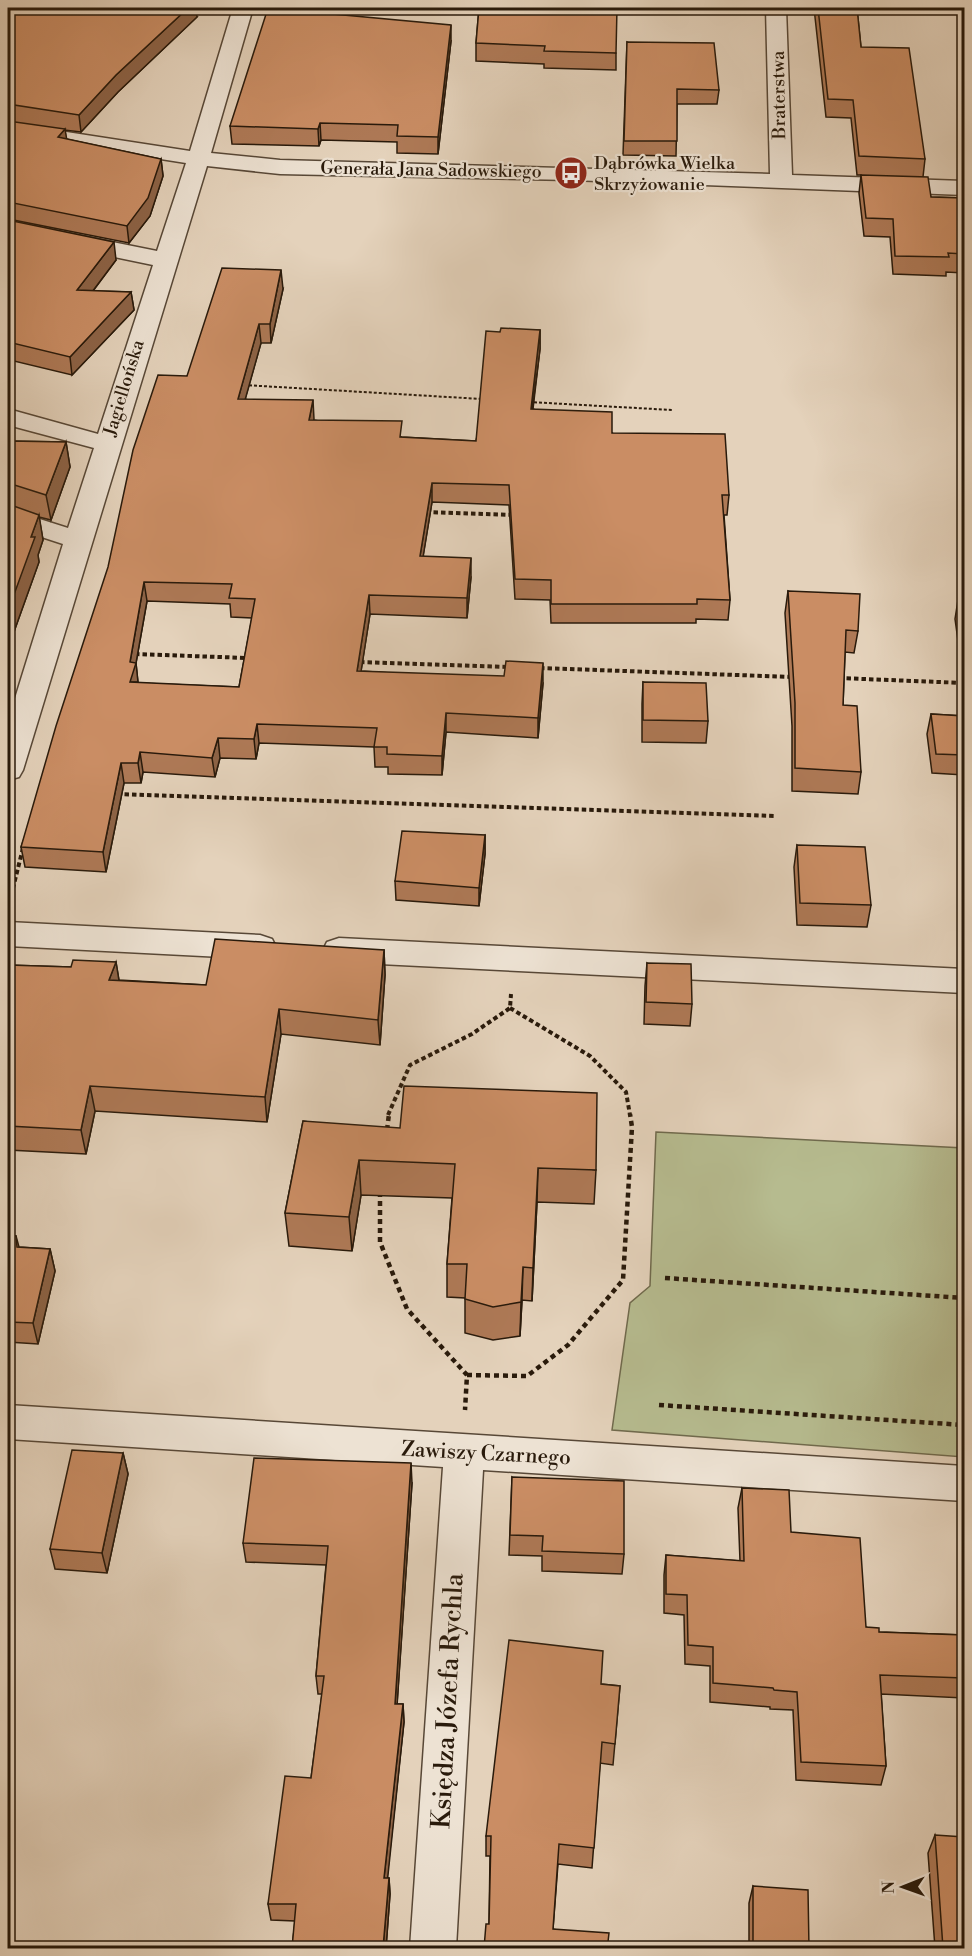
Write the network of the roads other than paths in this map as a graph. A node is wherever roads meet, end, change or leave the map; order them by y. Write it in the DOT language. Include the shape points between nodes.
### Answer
graph roads {
  1 [pos="243,8"];
  2 [pos="776,8"];
  3 [pos="8,129"];
  4 [pos="200,158"];
  5 [pos="780,182"];
  6 [pos="964,188"];
  7 [pos="8,228"];
  8 [pos="165,260"];
  9 [pos="8,417"];
  10 [pos="107,444"];
  11 [pos="8,517"];
  12 [pos="76,538"];
  13 [pos="13,731"];
  14 [pos="8,770"];
  15 [pos="8,934"];
  16 [pos="964,981"];
  17 [pos="8,1422"];
  18 [pos="464,1453"];
  19 [pos="964,1484"];
  20 [pos="433,1948"];
  1 -- 4 [label="street, Jagiellońska"];
  2 -- 5 [label="street, Braterstwa"];
  3 -- 4 [label="street, Generała Jana Sadowskiego"];
  4 -- 5 [label="street, Generała Jana Sadowskiego" via="280,167"];
  4 -- 8 [label="street, Jagiellońska"];
  5 -- 6 [label="street, Generała Jana Sadowskiego"];
  7 -- 8 [label="street"];
  8 -- 10 [label="street, Jagiellońska"];
  9 -- 10 [label="street"];
  10 -- 12 [label="street, Jagiellońska"];
  11 -- 12 [label="street"];
  12 -- 13 [label="street, Jagiellońska"];
  13 -- 14 [label="street, Jagiellońska"];
  15 -- 16 [label="street"];
  17 -- 18 [label="street, Zawiszy Czarnego"];
  18 -- 19 [label="street, Zawiszy Czarnego"];
  18 -- 20 [label="street, Księdza Józefa Rychla"];
}
